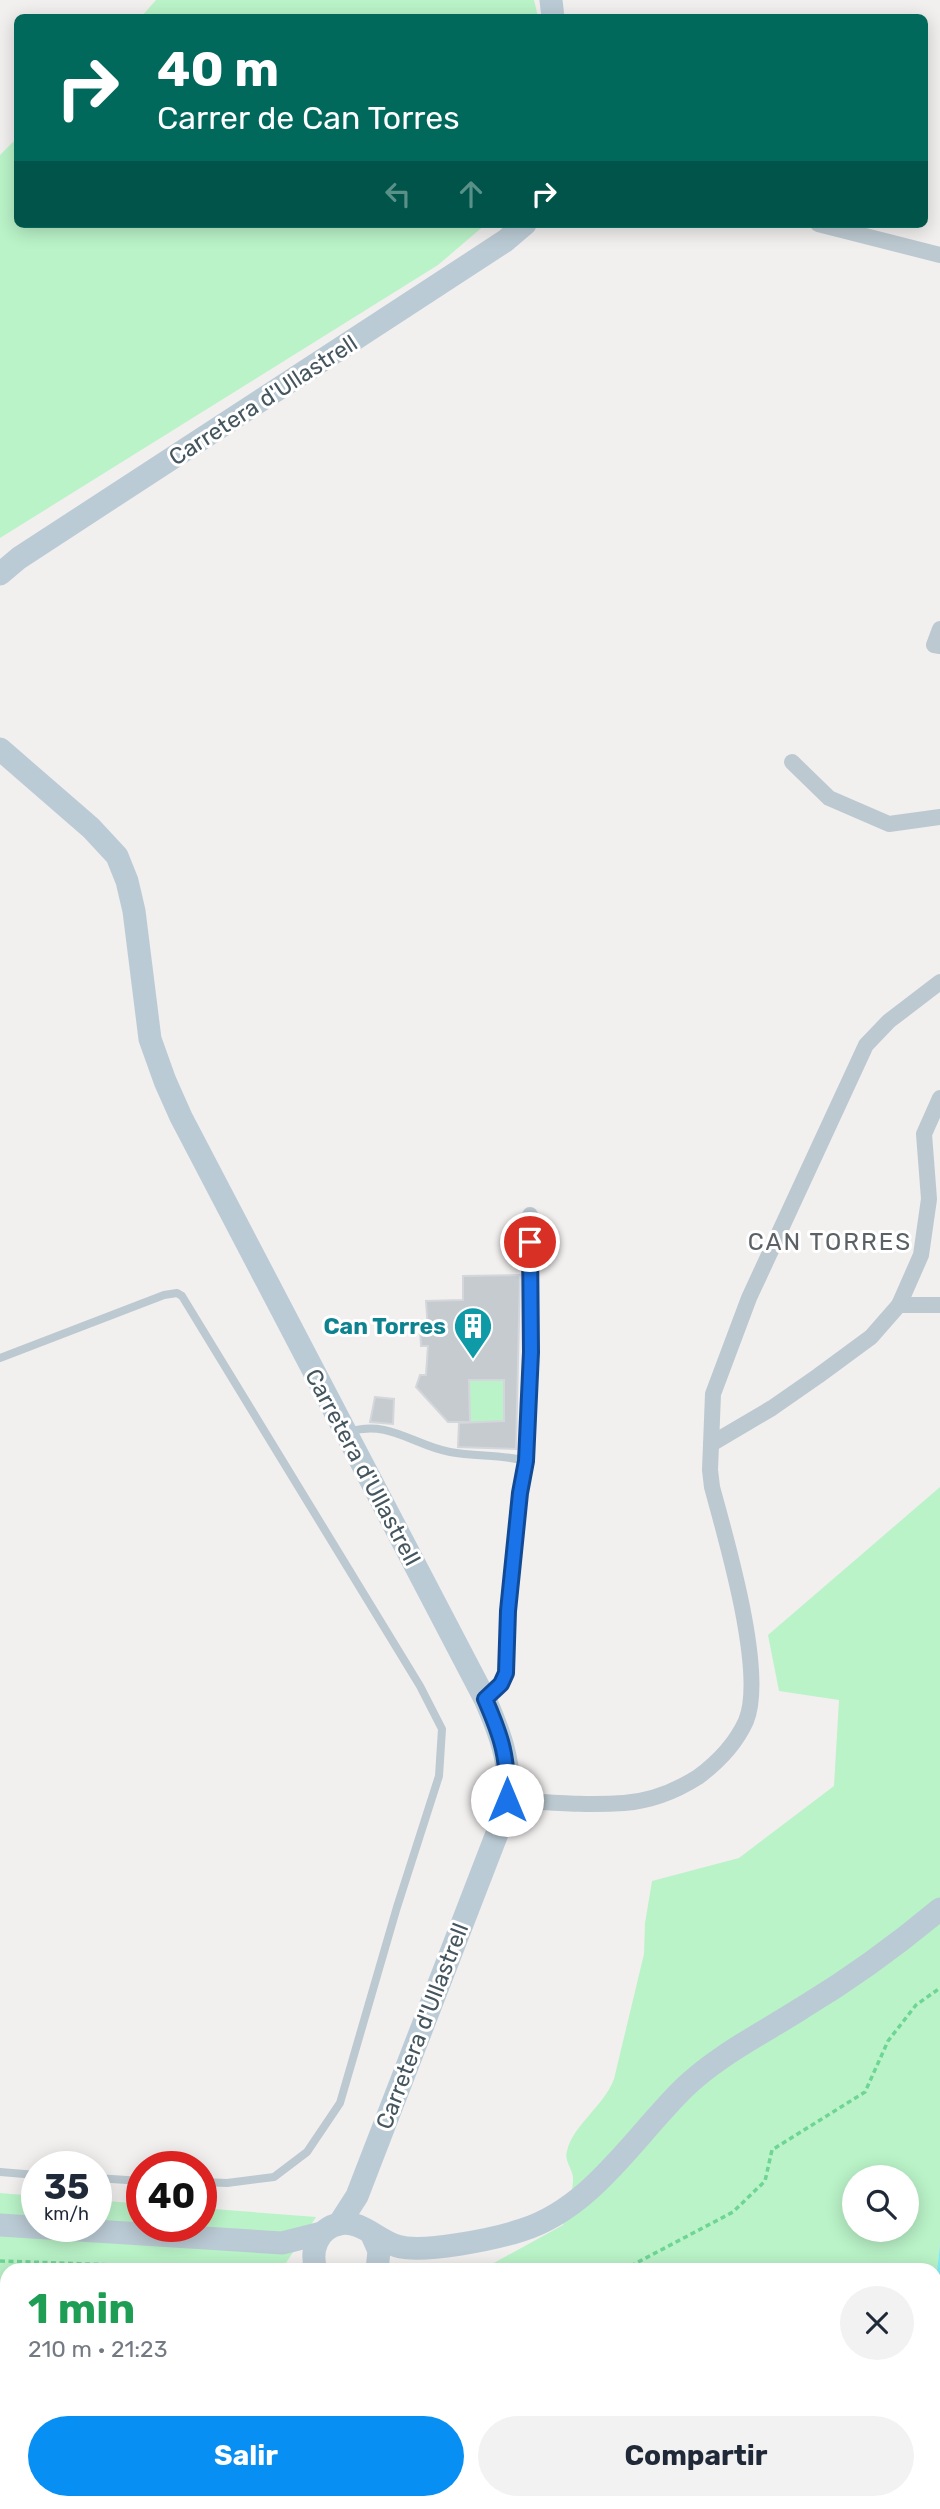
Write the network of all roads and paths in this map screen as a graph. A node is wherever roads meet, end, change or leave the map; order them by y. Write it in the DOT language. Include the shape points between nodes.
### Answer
graph roads {
  1 [pos="520,228"];
  2 [pos="834,228"];
  3 [pos="940,255"];
  4 [pos="0,574"];
  5 [pos="0,749"];
  6 [pos="792,762"];
  7 [pos="940,817"];
  8 [pos="940,982"];
  9 [pos="940,1098"];
  10 [pos="530,1215"];
  11 [pos="899,1305"];
  12 [pos="940,1305"];
  13 [pos="0,1358"];
  14 [pos="346,1434"];
  15 [pos="711,1444"];
  16 [pos="526,1461"];
  17 [pos="485,1699"];
  18 [pos="507,1800"];
  19 [pos="940,1909"];
  20 [pos="940,1988"];
  21 [pos="0,2172"];
  22 [pos="21,2174"];
  23 [pos="217,2183"];
  24 [pos="0,2225"];
  25 [pos="347,2229"];
  26 [pos="282,2244"];
  27 [pos="399,2247"];
  28 [pos="0,2261"];
  29 [pos="79,2263"];
  30 [pos="311,2263"];
  31 [pos="314,2263"];
  32 [pos="378,2263"];
  33 [pos="380,2263"];
  34 [pos="636,2263"];
  1 -- 4 [label="street, Carretera d'Ullastrell"];
  2 -- 3 [label="street"];
  5 -- 14 [label="street, Carretera d'Ullastrell" via="117,856 134,911 150,1040 164,1081"];
  6 -- 7 [label="street" via="829,798 889,824"];
  8 -- 15 [label="street" via="866,1045 749,1298 713,1394"];
  9 -- 11 [label="street" via="925,1134 929,1199 921,1255"];
  10 -- 16 [label="street"];
  11 -- 12 [label="street"];
  11 -- 15 [label="street" via="871,1337 772,1408"];
  13 -- 23 [label="lane" via="164,1295 182,1296 442,1729 439,1776 340,2103 307,2152 274,2177"];
  14 -- 16 [label="lane" via="360,1428 399,1433 444,1451"];
  14 -- 17 [label="street, Carretera d'Ullastrell"];
  15 -- 18 [label="street" via="712,1487 752,1672 746,1719 711,1768 684,1786 655,1797 625,1803"];
  16 -- 17 [label="street" via="508,1611 506,1673"];
  17 -- 18 [label="street, Carretera d'Ullastrell" via="502,1738"];
  18 -- 25 [label="street, Carretera d'Ullastrell"];
  19 -- 27 [label="street" via="884,1953 699,2075 590,2188 556,2213 488,2240"];
  20 -- 34 [label="path" via="916,2005 888,2041 865,2092 772,2150 765,2181 733,2212"];
  21 -- 22 [label="lane"];
  24 -- 26 [label="street"];
  25 -- 26 [label="street"];
  25 -- 27 [label="street"];
  25 -- 31 [label="street, Carretera d'Ullastrell" via="313,2251"];
  25 -- 32 [label="street" via="377,2242"];
  26 -- 30 [label="street"];
  27 -- 33 [label="street"];
  28 -- 29 [label="path"];
}
